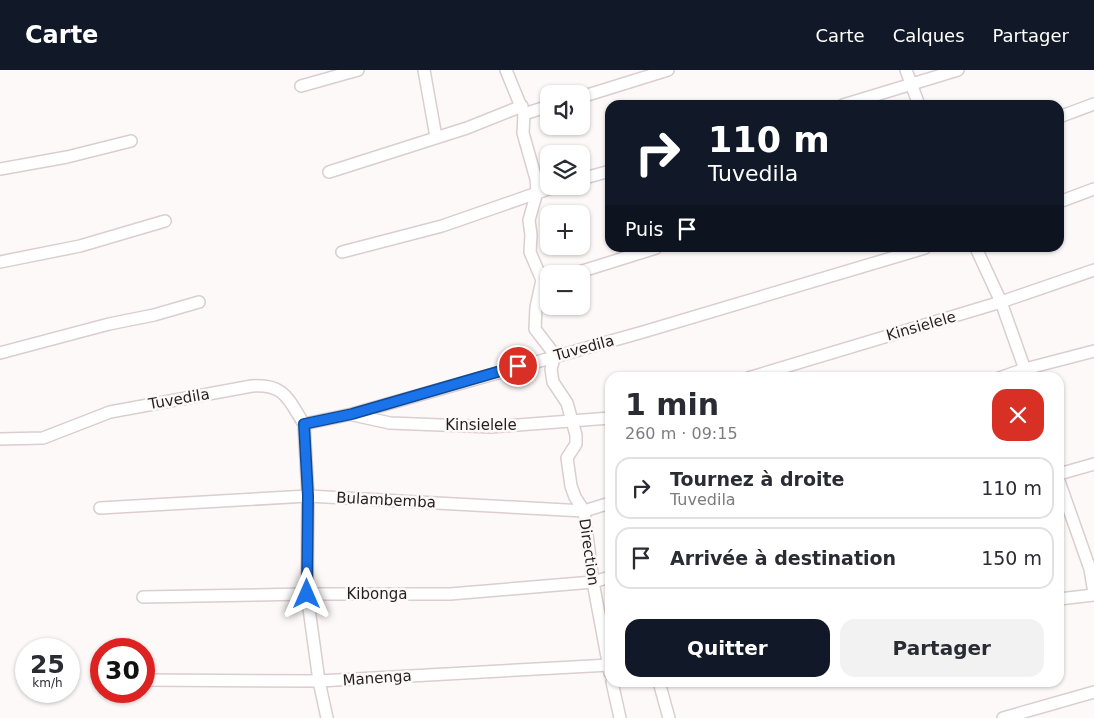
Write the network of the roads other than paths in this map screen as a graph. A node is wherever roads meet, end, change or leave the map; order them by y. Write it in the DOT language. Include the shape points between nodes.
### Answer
graph roads {
  1 [pos="358,70"];
  2 [pos="424,70"];
  3 [pos="506,70"];
  4 [pos="668,70"];
  5 [pos="906,70"];
  6 [pos="958,70"];
  7 [pos="912,83"];
  8 [pos="301,86"];
  9 [pos="590,94"];
  10 [pos="859,100"];
  11 [pos="917,100"];
  12 [pos="1094,104"];
  13 [pos="540,107"];
  14 [pos="523,110"];
  15 [pos="1064,115"];
  16 [pos="436,137"];
  17 [pos="131,141"];
  18 [pos="0,169"];
  19 [pos="329,172"];
  20 [pos="605,172"];
  21 [pos="590,177"];
  22 [pos="1094,189"];
  23 [pos="540,191"];
  24 [pos="537,192"];
  25 [pos="1064,200"];
  26 [pos="165,221"];
  27 [pos="342,252"];
  28 [pos="643,252"];
  29 [pos="912,252"];
  30 [pos="978,252"];
  31 [pos="0,262"];
  32 [pos="590,269"];
  33 [pos="1094,270"];
  34 [pos="199,302"];
  35 [pos="1001,302"];
  36 [pos="1094,351"];
  37 [pos="0,353"];
  38 [pos="555,355"];
  39 [pos="768,372"];
  40 [pos="1027,372"];
  41 [pos="1030,372"];
  42 [pos="352,414"];
  43 [pos="605,418"];
  44 [pos="572,421"];
  45 [pos="304,424"];
  46 [pos="0,439"];
  47 [pos="1094,464"];
  48 [pos="1064,473"];
  49 [pos="1064,494"];
  50 [pos="308,496"];
  51 [pos="605,505"];
  52 [pos="100,508"];
  53 [pos="584,511"];
  54 [pos="1092,568"];
  55 [pos="605,578"];
  56 [pos="593,582"];
  57 [pos="307,594"];
  58 [pos="1094,594"];
  59 [pos="143,597"];
  60 [pos="1064,598"];
  61 [pos="605,646"];
  62 [pos="605,668"];
  63 [pos="155,680"];
  64 [pos="319,682"];
  65 [pos="613,687"];
  66 [pos="660,687"];
  67 [pos="1094,692"];
  68 [pos="1017,716"];
  69 [pos="327,718"];
  70 [pos="620,718"];
  71 [pos="669,718"];
  72 [pos="1003,718"];
  1 -- 8 [label="street"];
  2 -- 16 [label="street"];
  3 -- 14 [label="street"];
  4 -- 9 [label="street"];
  5 -- 7 [label="street"];
  6 -- 7 [label="street"];
  7 -- 10 [label="street"];
  7 -- 11 [label="street"];
  12 -- 15 [label="street"];
  13 -- 14 [label="street"];
  14 -- 16 [label="street"];
  14 -- 24 [label="street" via="523,133"];
  16 -- 19 [label="street"];
  17 -- 18 [label="street"];
  20 -- 21 [label="street"];
  22 -- 25 [label="street"];
  23 -- 24 [label="street"];
  24 -- 27 [label="street" via="442,226"];
  24 -- 38 [label="street" via="529,220 530,252 542,280 535,329"];
  26 -- 31 [label="street" via="80,246"];
  28 -- 32 [label="street"];
  29 -- 38 [label="street, Tuvedila"];
  30 -- 35 [label="street"];
  33 -- 35 [label="street, Kinsielele"];
  34 -- 37 [label="street"];
  35 -- 39 [label="street, Kinsielele"];
  35 -- 40 [label="street"];
  36 -- 41 [label="street"];
  38 -- 42 [label="street, Tuvedila"];
  38 -- 44 [label="street, Direction" via="551,369 553,382"];
  42 -- 44 [label="street, Kinsielele" via="390,423 482,426"];
  42 -- 45 [label="street, Tuvedila"];
  43 -- 44 [label="street, Kinsielele"];
  44 -- 53 [label="street, Direction" via="576,444 567,458 569,479"];
  45 -- 46 [label="street, Tuvedila" via="282,392 266,385 110,412 43,438"];
  45 -- 50 [label="street"];
  47 -- 48 [label="street"];
  49 -- 54 [label="street"];
  50 -- 52 [label="street, Bulambemba"];
  50 -- 53 [label="street, Bulambemba"];
  50 -- 57 [label="street"];
  51 -- 53 [label="street, Bulambemba"];
  53 -- 56 [label="street, Direction"];
  54 -- 58 [label="street"];
  55 -- 56 [label="street, Kibonga"];
  56 -- 57 [label="street, Kibonga" via="450,594"];
  56 -- 61 [label="street, Direction"];
  57 -- 59 [label="street, Kibonga"];
  57 -- 64 [label="street"];
  58 -- 60 [label="street"];
  62 -- 64 [label="street, Manenga"];
  63 -- 64 [label="street, Manenga"];
  64 -- 69 [label="street"];
  65 -- 70 [label="street"];
  66 -- 71 [label="street"];
  67 -- 68 [label="street"];
  68 -- 72 [label="street"];
}
